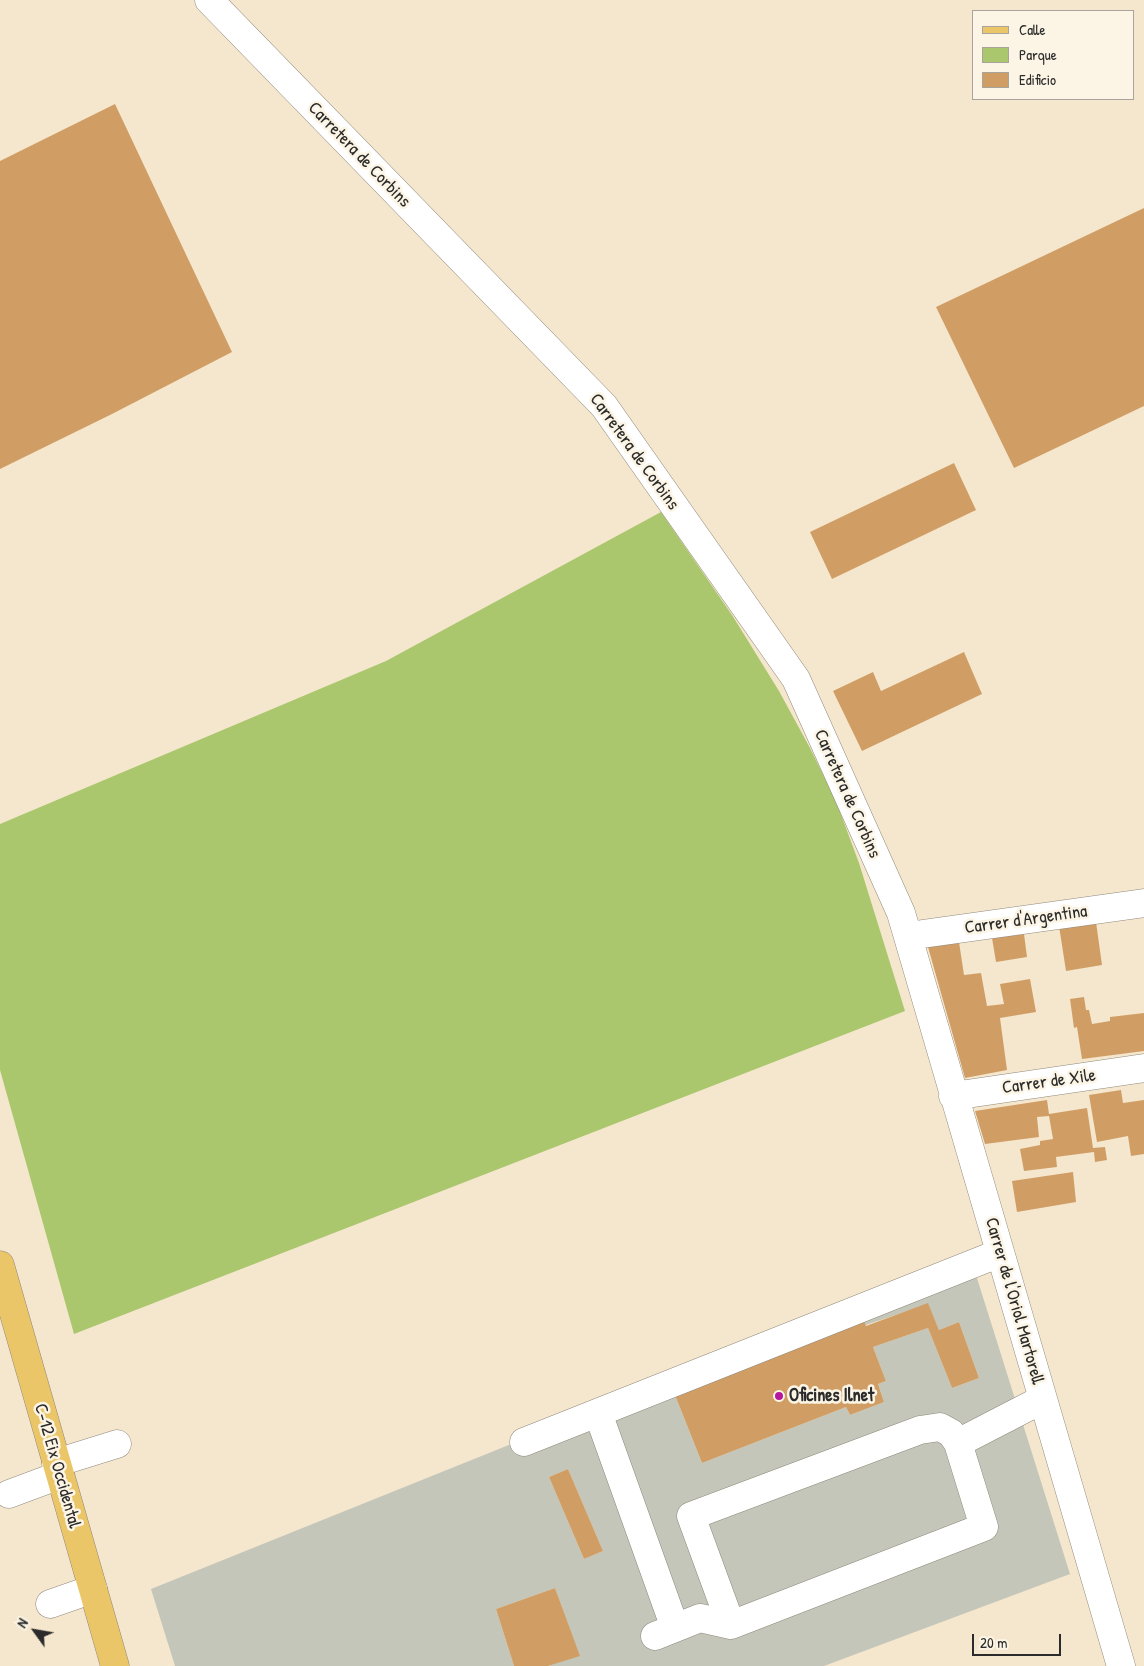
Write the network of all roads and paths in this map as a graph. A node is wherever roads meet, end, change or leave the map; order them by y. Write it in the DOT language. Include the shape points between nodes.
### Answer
graph roads {
  1 [pos="209,0"];
  2 [pos="1144,903"];
  3 [pos="908,936"];
  4 [pos="1144,1068"];
  5 [pos="953,1096"];
  6 [pos="1000,1253"];
  7 [pos="0,1266"];
  8 [pos="8,1327"];
  9 [pos="1042,1399"];
  10 [pos="598,1413"];
  11 [pos="524,1442"];
  12 [pos="958,1443"];
  13 [pos="117,1444"];
  14 [pos="58,1469"];
  15 [pos="9,1494"];
  16 [pos="93,1590"];
  17 [pos="50,1604"];
  18 [pos="731,1625"];
  19 [pos="115,1666"];
  20 [pos="1121,1666"];
  1 -- 3 [label="street, Carretera de Corbins" via="604,406 796,679 901,913"];
  2 -- 3 [label="street, Carrer d'Argentina"];
  3 -- 5 [label="street, Carrer de l'Oriol Martorell"];
  4 -- 5 [label="street, Carrer de Xile"];
  5 -- 6 [label="street, Carrer de l'Oriol Martorell"];
  6 -- 9 [label="street, Carrer de l'Oriol Martorell"];
  6 -- 10 [label="street"];
  7 -- 8 [label="main road, C-12 Eix Occidental"];
  8 -- 14 [label="main road, C-12 Eix Occidental"];
  9 -- 12 [label="street"];
  9 -- 20 [label="street, Carrer de l'Oriol Martorell"];
  10 -- 11 [label="street"];
  10 -- 18 [label="street" via="665,1632 700,1618"];
  12 -- 18 [label="street" via="984,1527"];
  12 -- 18 [label="street" via="951,1433 940,1428 920,1430 691,1516"];
  13 -- 14 [label="street"];
  14 -- 15 [label="street"];
  14 -- 16 [label="main road, C-12 Eix Occidental"];
  16 -- 17 [label="street"];
  16 -- 19 [label="main road, C-12 Eix Occidental"];
}
